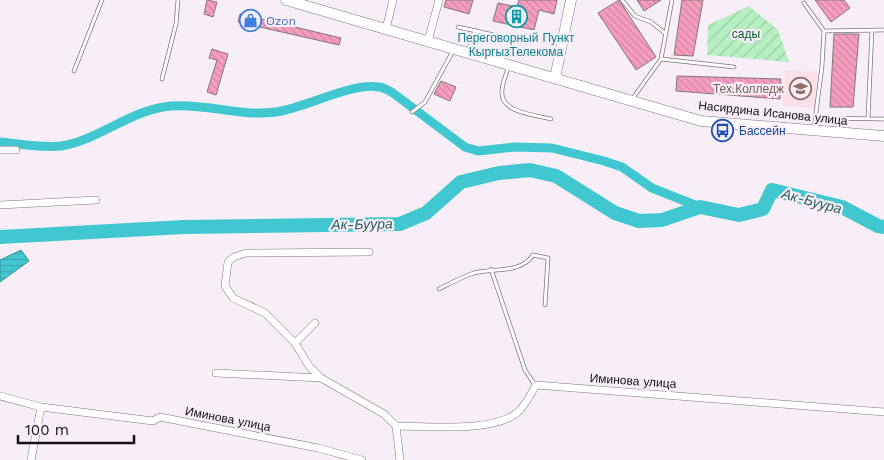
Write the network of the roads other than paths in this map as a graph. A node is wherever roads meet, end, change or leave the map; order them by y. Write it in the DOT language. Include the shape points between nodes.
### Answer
graph roads {
  1 [pos="102,0"];
  2 [pos="178,0"];
  3 [pos="286,0"];
  4 [pos="393,0"];
  5 [pos="439,0"];
  6 [pos="571,0"];
  7 [pos="622,0"];
  8 [pos="672,0"];
  9 [pos="301,2"];
  10 [pos="804,4"];
  11 [pos="458,27"];
  12 [pos="386,29"];
  13 [pos="475,30"];
  14 [pos="872,30"];
  15 [pos="884,30"];
  16 [pos="824,31"];
  17 [pos="666,34"];
  18 [pos="517,40"];
  19 [pos="428,41"];
  20 [pos="454,49"];
  21 [pos="468,53"];
  22 [pos="661,58"];
  23 [pos="508,65"];
  24 [pos="734,66"];
  25 [pos="74,71"];
  26 [pos="555,78"];
  27 [pos="162,79"];
  28 [pos="632,100"];
  29 [pos="412,112"];
  30 [pos="815,118"];
  31 [pos="868,118"];
  32 [pos="551,119"];
  33 [pos="884,119"];
  34 [pos="814,131"];
  35 [pos="884,136"];
  36 [pos="0,150"];
  37 [pos="16,150"];
  38 [pos="96,200"];
  39 [pos="0,205"];
  40 [pos="369,252"];
  41 [pos="491,269"];
  42 [pos="439,289"];
  43 [pos="544,305"];
  44 [pos="315,323"];
  45 [pos="295,343"];
  46 [pos="216,374"];
  47 [pos="321,378"];
  48 [pos="536,385"];
  49 [pos="0,396"];
  50 [pos="41,407"];
  51 [pos="884,412"];
  52 [pos="396,426"];
  53 [pos="31,460"];
  54 [pos="362,460"];
  55 [pos="400,460"];
  1 -- 25 [label="lane"];
  2 -- 27 [label="lane" via="176,24"];
  3 -- 9 [label="main road, Насирдина Исанова улица"];
  4 -- 12 [label="street"];
  5 -- 19 [label="street"];
  6 -- 26 [label="main road"];
  7 -- 17 [label="lane" via="635,16 651,22"];
  8 -- 17 [label="lane"];
  9 -- 12 [label="main road, Насирдина Исанова улица"];
  10 -- 16 [label="lane"];
  11 -- 13 [label="lane"];
  12 -- 19 [label="main road, Насирдина Исанова улица"];
  13 -- 18 [label="lane"];
  13 -- 21 [label="lane"];
  14 -- 15 [label="lane"];
  14 -- 16 [label="lane"];
  14 -- 31 [label="lane"];
  16 -- 30 [label="lane"];
  17 -- 22 [label="lane"];
  19 -- 20 [label="main road, Насирдина Исанова улица"];
  20 -- 21 [label="main road, Насирдина Исанова улица"];
  20 -- 29 [label="lane" via="425,102"];
  21 -- 23 [label="main road, Насирдина Исанова улица"];
  22 -- 24 [label="lane"];
  22 -- 28 [label="lane"];
  23 -- 26 [label="main road, Насирдина Исанова улица"];
  23 -- 32 [label="lane" via="501,93 504,102 512,109"];
  26 -- 28 [label="main road, Насирдина Исанова улица"];
  28 -- 34 [label="main road, Насирдина Исанова улица" via="701,121"];
  30 -- 31 [label="lane"];
  30 -- 34 [label="lane"];
  31 -- 33 [label="lane"];
  34 -- 35 [label="main road, Насирдина Исанова улица"];
  36 -- 37 [label="street"];
  38 -- 39 [label="street"];
  40 -- 45 [label="street" via="246,253 228,262 225,286 233,298 265,312"];
  41 -- 42 [label="lane" via="470,274"];
  41 -- 43 [label="lane" via="514,269 533,255 548,258"];
  41 -- 48 [label="lane" via="525,370"];
  44 -- 45 [label="street"];
  45 -- 47 [label="street"];
  46 -- 47 [label="street"];
  47 -- 52 [label="street" via="384,414"];
  48 -- 51 [label="street, Иминова улица"];
  48 -- 52 [label="street" via="518,413 493,424"];
  49 -- 50 [label="street, Иминова улица"];
  50 -- 53 [label="street"];
  50 -- 54 [label="street, Иминова улица" via="153,421 160,417 318,448"];
  52 -- 55 [label="street"];
}
